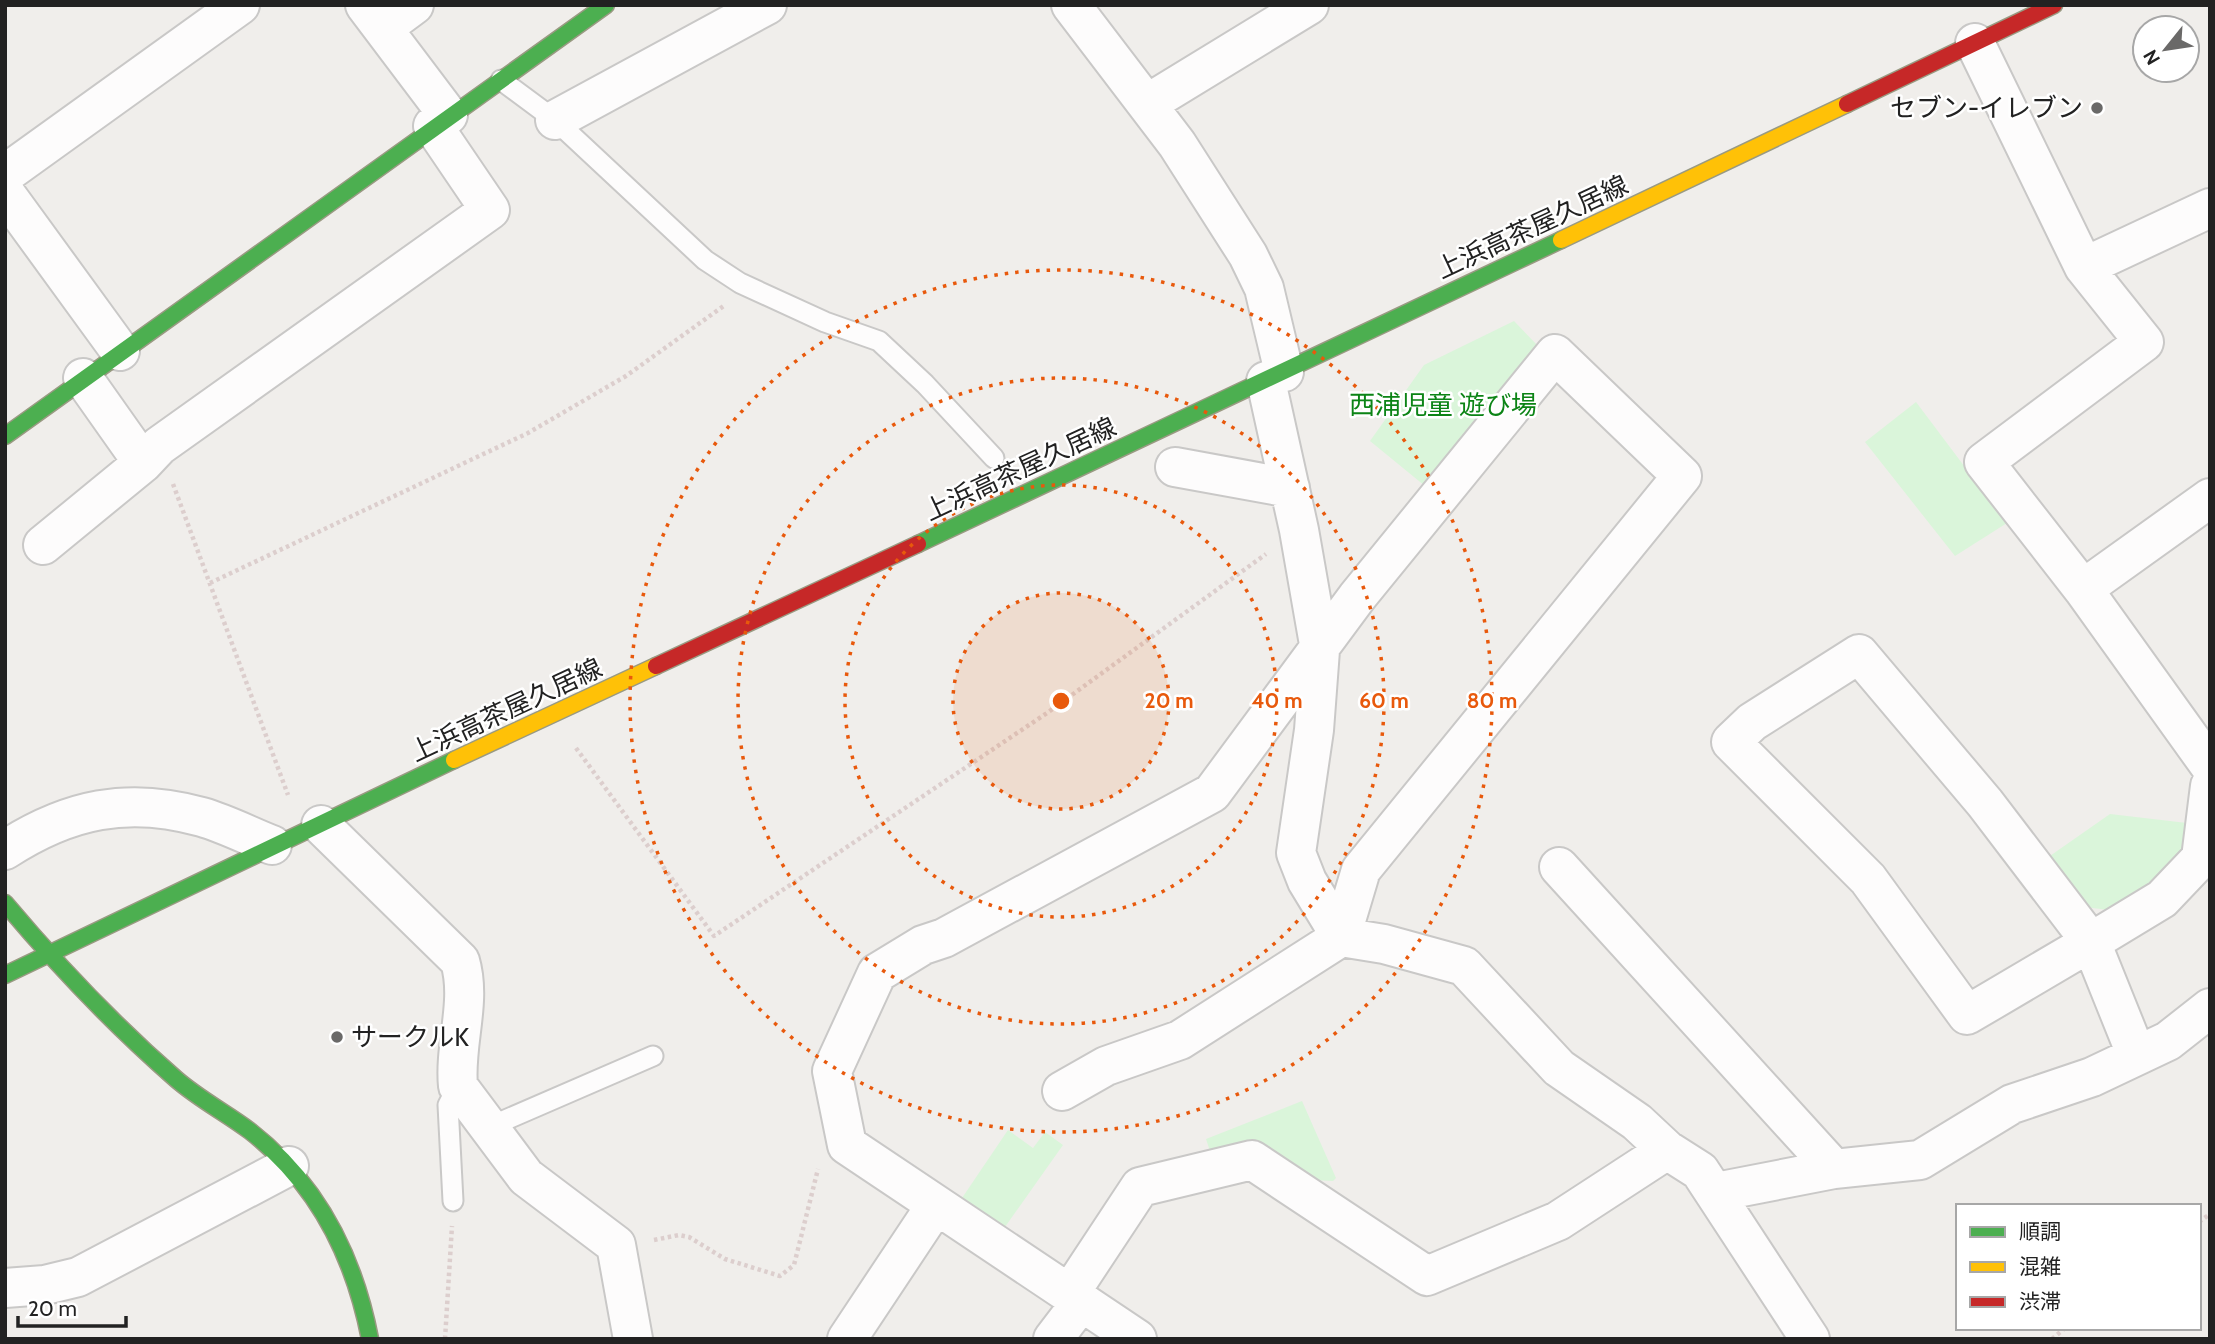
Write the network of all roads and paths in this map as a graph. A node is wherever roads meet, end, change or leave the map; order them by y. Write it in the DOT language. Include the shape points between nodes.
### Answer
graph roads {
  1 [pos="240,5"];
  2 [pos="414,5"];
  3 [pos="606,5"];
  4 [pos="767,5"];
  5 [pos="1071,5"];
  6 [pos="1309,5"];
  7 [pos="2054,5"];
  8 [pos="374,17"];
  9 [pos="1975,43"];
  10 [pos="501,80"];
  11 [pos="1147,104"];
  12 [pos="555,120"];
  13 [pos="441,121"];
  14 [pos="5,174"];
  15 [pos="5,192"];
  16 [pos="2210,208"];
  17 [pos="2084,267"];
  18 [pos="740,283"];
  19 [pos="120,351"];
  20 [pos="1275,377"];
  21 [pos="83,378"];
  22 [pos="5,436"];
  23 [pos="151,455"];
  24 [pos="993,458"];
  25 [pos="1175,467"];
  26 [pos="1290,488"];
  27 [pos="2210,498"];
  28 [pos="1299,530"];
  29 [pos="43,545"];
  30 [pos="210,583"];
  31 [pos="2083,589"];
  32 [pos="1320,650"];
  33 [pos="576,748"];
  34 [pos="2210,766"];
  35 [pos="2210,786"];
  36 [pos="288,796"];
  37 [pos="321,825"];
  38 [pos="272,845"];
  39 [pos="5,850"];
  40 [pos="1559,867"];
  41 [pos="5,903"];
  42 [pos="1341,937"];
  43 [pos="2091,942"];
  44 [pos="47,954"];
  45 [pos="5,975"];
  46 [pos="2210,1007"];
  47 [pos="2136,1054"];
  48 [pos="653,1056"];
  49 [pos="458,1086"];
  50 [pos="1062,1091"];
  51 [pos="842,1122"];
  52 [pos="489,1128"];
  53 [pos="1667,1150"];
  54 [pos="289,1166"];
  55 [pos="1834,1169"];
  56 [pos="1716,1192"];
  57 [pos="453,1200"];
  58 [pos="936,1205"];
  59 [pos="616,1245"];
  60 [pos="5,1288"];
  61 [pos="1076,1297"];
  62 [pos="370,1339"];
  63 [pos="445,1339"];
  64 [pos="632,1339"];
  65 [pos="847,1339"];
  66 [pos="1053,1339"];
  67 [pos="1137,1339"];
  68 [pos="1810,1339"];
  1 -- 14 [label="street"];
  2 -- 8 [label="street"];
  3 -- 10 [label="main road"];
  4 -- 12 [label="street"];
  5 -- 11 [label="street"];
  6 -- 11 [label="street"];
  7 -- 9 [label="main road, 上浜高茶屋久居線"];
  8 -- 13 [label="street"];
  9 -- 17 [label="street"];
  9 -- 20 [label="main road, 上浜高茶屋久居線"];
  10 -- 12 [label="lane"];
  10 -- 13 [label="main road"];
  11 -- 20 [label="street" via="1248,255 1264,288"];
  12 -- 18 [label="lane" via="705,260"];
  13 -- 19 [label="main road"];
  13 -- 23 [label="street" via="496,206"];
  15 -- 19 [label="street"];
  16 -- 17 [label="street"];
  17 -- 31 [label="street" via="2144,342 1984,462"];
  18 -- 24 [label="lane" via="879,341"];
  18 -- 30 [label="path" via="727,303 626,376 528,433"];
  19 -- 21 [label="main road"];
  20 -- 26 [label="street"];
  20 -- 37 [label="main road, 上浜高茶屋久居線"];
  21 -- 22 [label="main road"];
  21 -- 23 [label="street"];
  23 -- 29 [label="street"];
  23 -- 30 [label="path"];
  25 -- 26 [label="street"];
  26 -- 28 [label="street"];
  27 -- 31 [label="street"];
  28 -- 32 [label="street"];
  28 -- 33 [label="path" via="1047,713 714,936"];
  30 -- 36 [label="path"];
  31 -- 34 [label="street"];
  32 -- 42 [label="street" via="1296,853 1307,881"];
  32 -- 42 [label="street" via="1357,597 1555,354 1682,476 1360,870"];
  32 -- 51 [label="street" via="1212,793 877,973 832,1071"];
  35 -- 43 [label="street" via="2201,858 2162,899"];
  37 -- 38 [label="main road, 上浜高茶屋久居線"];
  37 -- 49 [label="street" via="460,961 466,982"];
  38 -- 39 [label="street" via="201,817 114,809 61,819"];
  38 -- 44 [label="main road, 上浜高茶屋久居線"];
  40 -- 55 [label="street"];
  41 -- 44 [label="main road"];
  42 -- 50 [label="street" via="1180,1040 1105,1066"];
  42 -- 53 [label="street" via="1464,966 1559,1068 1637,1122"];
  43 -- 43 [label="street" via="1967,1015 1868,878 1731,742 1752,722 1859,654 1985,803"];
  43 -- 47 [label="street"];
  44 -- 45 [label="main road, 上浜高茶屋久居線"];
  44 -- 54 [label="main road" via="182,1085 249,1130"];
  46 -- 47 [label="street" via="2168,1041"];
  47 -- 55 [label="street" via="2092,1077 2012,1104 1920,1160"];
  48 -- 52 [label="lane"];
  49 -- 52 [label="street"];
  49 -- 57 [label="lane" via="448,1105"];
  51 -- 58 [label="street" via="847,1145"];
  51 -- 59 [label="path" via="824,1147 794,1265 780,1276 725,1259 679,1235"];
  52 -- 59 [label="street" via="540,1191"];
  53 -- 56 [label="street" via="1700,1171"];
  53 -- 61 [label="street" via="1558,1221 1427,1276 1252,1160 1140,1187"];
  54 -- 60 [label="street" via="78,1277"];
  54 -- 62 [label="main road" via="312,1192 344,1255 365,1311"];
  55 -- 56 [label="street"];
  56 -- 68 [label="street"];
  57 -- 63 [label="path"];
  58 -- 61 [label="street"];
  58 -- 65 [label="street"];
  59 -- 64 [label="street"];
  61 -- 66 [label="street"];
  61 -- 67 [label="street"];
}
